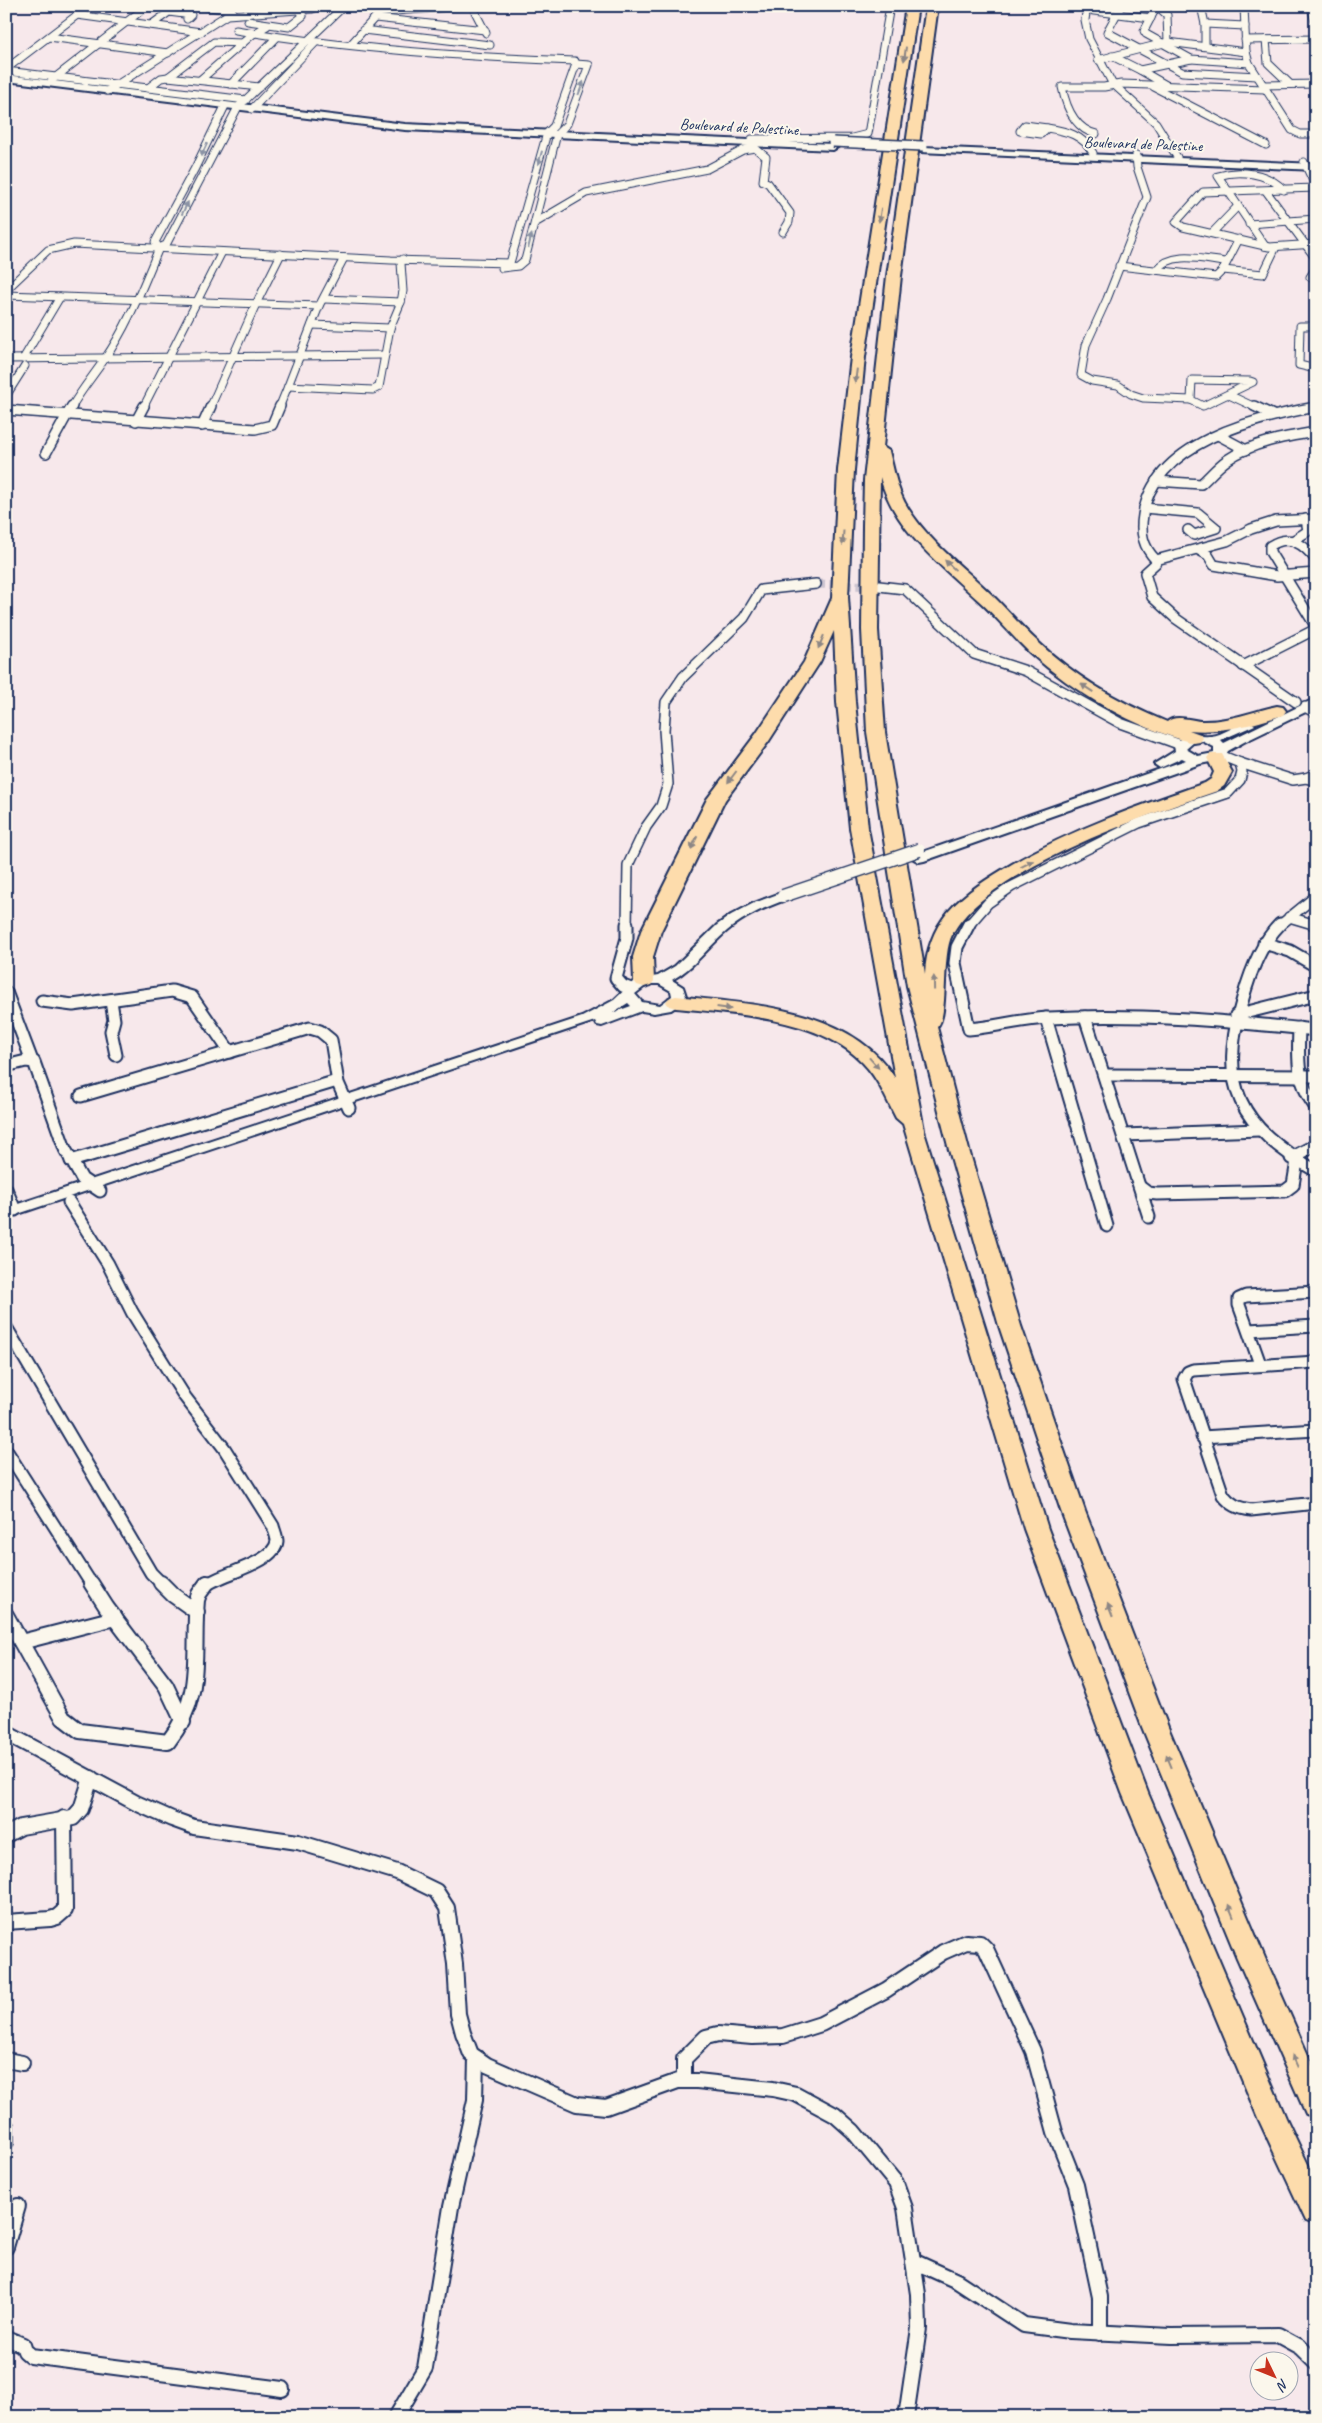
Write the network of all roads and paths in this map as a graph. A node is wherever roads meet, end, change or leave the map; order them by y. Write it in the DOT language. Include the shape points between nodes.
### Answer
graph roads {
  1 [pos="89,6"];
  2 [pos="147,6"];
  3 [pos="201,6"];
  4 [pos="320,6"];
  5 [pos="465,6"];
  6 [pos="472,6"];
  7 [pos="890,6"];
  8 [pos="912,6"];
  9 [pos="932,6"];
  10 [pos="1121,6"];
  11 [pos="1157,6"];
  12 [pos="1201,6"];
  13 [pos="1244,6"];
  14 [pos="1314,6"];
  15 [pos="342,8"];
  16 [pos="1087,8"];
  17 [pos="232,10"];
  18 [pos="300,10"];
  19 [pos="1117,14"];
  20 [pos="77,15"];
  21 [pos="375,18"];
  22 [pos="1151,18"];
  23 [pos="187,19"];
  24 [pos="248,21"];
  25 [pos="126,22"];
  26 [pos="263,24"];
  27 [pos="1205,24"];
  28 [pos="151,25"];
  29 [pos="1245,26"];
  30 [pos="1316,26"];
  31 [pos="236,30"];
  32 [pos="364,30"];
  33 [pos="485,30"];
  34 [pos="201,32"];
  35 [pos="253,34"];
  36 [pos="49,37"];
  37 [pos="277,37"];
  38 [pos="1316,38"];
  39 [pos="308,40"];
  40 [pos="1245,40"];
  41 [pos="1266,40"];
  42 [pos="318,41"];
  43 [pos="242,43"];
  44 [pos="1166,43"];
  45 [pos="100,44"];
  46 [pos="351,44"];
  47 [pos="490,45"];
  48 [pos="1205,46"];
  49 [pos="1138,50"];
  50 [pos="232,52"];
  51 [pos="1246,52"];
  52 [pos="168,53"];
  53 [pos="241,54"];
  54 [pos="250,55"];
  55 [pos="259,56"];
  56 [pos="1112,56"];
  57 [pos="498,57"];
  58 [pos="1191,59"];
  59 [pos="1098,60"];
  60 [pos="1249,63"];
  61 [pos="576,64"];
  62 [pos="1168,64"];
  63 [pos="6,70"];
  64 [pos="1140,70"];
  65 [pos="1257,76"];
  66 [pos="168,77"];
  67 [pos="6,78"];
  68 [pos="54,78"];
  69 [pos="200,80"];
  70 [pos="46,84"];
  71 [pos="231,84"];
  72 [pos="1290,84"];
  73 [pos="1316,84"];
  74 [pos="116,85"];
  75 [pos="1113,85"];
  76 [pos="1151,85"];
  77 [pos="1168,85"];
  78 [pos="259,87"];
  79 [pos="1264,87"];
  80 [pos="148,88"];
  81 [pos="107,91"];
  82 [pos="246,100"];
  83 [pos="224,106"];
  84 [pos="238,107"];
  85 [pos="252,109"];
  86 [pos="1047,128"];
  87 [pos="547,133"];
  88 [pos="557,134"];
  89 [pos="1096,134"];
  90 [pos="1316,134"];
  91 [pos="754,144"];
  92 [pos="1266,145"];
  93 [pos="923,148"];
  94 [pos="1090,153"];
  95 [pos="1136,157"];
  96 [pos="1177,157"];
  97 [pos="1316,162"];
  98 [pos="1305,164"];
  99 [pos="1316,167"];
  100 [pos="1316,187"];
  101 [pos="1284,190"];
  102 [pos="1266,191"];
  103 [pos="1228,192"];
  104 [pos="1238,206"];
  105 [pos="1316,219"];
  106 [pos="1288,221"];
  107 [pos="535,223"];
  108 [pos="1249,224"];
  109 [pos="783,232"];
  110 [pos="1212,233"];
  111 [pos="1238,239"];
  112 [pos="1316,244"];
  113 [pos="1306,245"];
  114 [pos="1265,246"];
  115 [pos="1276,247"];
  116 [pos="159,248"];
  117 [pos="222,252"];
  118 [pos="281,254"];
  119 [pos="344,258"];
  120 [pos="1316,259"];
  121 [pos="402,261"];
  122 [pos="510,262"];
  123 [pos="1226,262"];
  124 [pos="518,266"];
  125 [pos="1120,266"];
  126 [pos="1316,268"];
  127 [pos="1157,270"];
  128 [pos="1223,270"];
  129 [pos="1316,281"];
  130 [pos="6,290"];
  131 [pos="6,295"];
  132 [pos="60,297"];
  133 [pos="324,299"];
  134 [pos="136,300"];
  135 [pos="195,301"];
  136 [pos="401,302"];
  137 [pos="256,304"];
  138 [pos="319,306"];
  139 [pos="312,325"];
  140 [pos="1316,326"];
  141 [pos="390,328"];
  142 [pos="300,358"];
  143 [pos="385,358"];
  144 [pos="6,359"];
  145 [pos="232,359"];
  146 [pos="168,360"];
  147 [pos="103,361"];
  148 [pos="24,362"];
  149 [pos="6,366"];
  150 [pos="1316,369"];
  151 [pos="288,386"];
  152 [pos="1228,395"];
  153 [pos="6,396"];
  154 [pos="1191,400"];
  155 [pos="1316,407"];
  156 [pos="6,410"];
  157 [pos="1273,415"];
  158 [pos="66,416"];
  159 [pos="136,421"];
  160 [pos="202,426"];
  161 [pos="1316,432"];
  162 [pos="1218,435"];
  163 [pos="877,437"];
  164 [pos="1246,450"];
  165 [pos="46,453"];
  166 [pos="1156,481"];
  167 [pos="1144,508"];
  168 [pos="1313,518"];
  169 [pos="1188,530"];
  170 [pos="1294,540"];
  171 [pos="1199,550"];
  172 [pos="1156,560"];
  173 [pos="1316,560"];
  174 [pos="1316,573"];
  175 [pos="1285,576"];
  176 [pos="816,584"];
  177 [pos="879,586"];
  178 [pos="840,597"];
  179 [pos="1316,628"];
  180 [pos="1243,666"];
  181 [pos="1316,692"];
  182 [pos="1108,702"];
  183 [pos="1308,706"];
  184 [pos="1277,711"];
  185 [pos="1192,744"];
  186 [pos="1214,756"];
  187 [pos="1240,763"];
  188 [pos="1316,774"];
  189 [pos="1311,780"];
  190 [pos="919,854"];
  191 [pos="1316,896"];
  192 [pos="1289,917"];
  193 [pos="1316,924"];
  194 [pos="1264,943"];
  195 [pos="1316,966"];
  196 [pos="652,989"];
  197 [pos="6,992"];
  198 [pos="1316,995"];
  199 [pos="42,1001"];
  200 [pos="111,1001"];
  201 [pos="641,1007"];
  202 [pos="1085,1017"];
  203 [pos="1046,1018"];
  204 [pos="1235,1018"];
  205 [pos="1299,1028"];
  206 [pos="1316,1030"];
  207 [pos="930,1032"];
  208 [pos="230,1052"];
  209 [pos="116,1055"];
  210 [pos="32,1061"];
  211 [pos="6,1066"];
  212 [pos="1104,1075"];
  213 [pos="1297,1075"];
  214 [pos="1231,1076"];
  215 [pos="1316,1076"];
  216 [pos="337,1081"];
  217 [pos="82,1096"];
  218 [pos="347,1104"];
  219 [pos="1316,1108"];
  220 [pos="1260,1130"];
  221 [pos="915,1135"];
  222 [pos="1124,1135"];
  223 [pos="1316,1145"];
  224 [pos="1294,1160"];
  225 [pos="71,1161"];
  226 [pos="1316,1171"];
  227 [pos="1140,1187"];
  228 [pos="97,1188"];
  229 [pos="6,1189"];
  230 [pos="69,1202"];
  231 [pos="11,1212"];
  232 [pos="1149,1217"];
  233 [pos="6,1223"];
  234 [pos="1107,1226"];
  235 [pos="1316,1292"];
  236 [pos="1316,1326"];
  237 [pos="6,1327"];
  238 [pos="1249,1330"];
  239 [pos="1316,1362"];
  240 [pos="1260,1364"];
  241 [pos="1316,1430"];
  242 [pos="1202,1437"];
  243 [pos="6,1450"];
  244 [pos="1316,1503"];
  245 [pos="197,1612"];
  246 [pos="6,1615"];
  247 [pos="115,1618"];
  248 [pos="21,1642"];
  249 [pos="183,1722"];
  250 [pos="6,1733"];
  251 [pos="91,1778"];
  252 [pos="64,1818"];
  253 [pos="6,1835"];
  254 [pos="6,1922"];
  255 [pos="476,2058"];
  256 [pos="6,2060"];
  257 [pos="22,2063"];
  258 [pos="684,2081"];
  259 [pos="1316,2105"];
  260 [pos="6,2126"];
  261 [pos="6,2142"];
  262 [pos="18,2206"];
  263 [pos="1316,2212"];
  264 [pos="6,2247"];
  265 [pos="913,2261"];
  266 [pos="1100,2333"];
  267 [pos="6,2338"];
  268 [pos="1316,2363"];
  269 [pos="282,2389"];
  270 [pos="396,2417"];
  271 [pos="906,2417"];
  1 -- 20 [label="street"];
  2 -- 25 [label="street"];
  3 -- 17 [label="street"];
  4 -- 18 [label="street"];
  5 -- 21 [label="street" via="380,12"];
  6 -- 33 [label="street"];
  7 -- 91 [label="street" via="868,134 860,138"];
  8 -- 178 [label="highway, one-way" via="858,357 846,470"];
  9 -- 163 [label="highway" via="894,276"];
  10 -- 19 [label="street"];
  11 -- 22 [label="street"];
  11 -- 44 [label="street" via="1167,15"];
  12 -- 27 [label="street"];
  13 -- 29 [label="street"];
  14 -- 30 [label="street"];
  15 -- 39 [label="street"];
  15 -- 42 [label="street" via="346,11"];
  16 -- 19 [label="street"];
  16 -- 59 [label="street" via="1086,28"];
  17 -- 18 [label="street"];
  17 -- 34 [label="street"];
  18 -- 26 [label="street" via="303,16 289,27"];
  19 -- 22 [label="street"];
  19 -- 49 [label="street" via="1107,32"];
  20 -- 25 [label="street"];
  20 -- 36 [label="street"];
  21 -- 32 [label="street"];
  21 -- 33 [label="street"];
  22 -- 44 [label="street" via="1144,33"];
  23 -- 28 [label="street" via="192,15 169,12"];
  24 -- 26 [label="street"];
  25 -- 28 [label="street"];
  25 -- 45 [label="street"];
  26 -- 35 [label="street"];
  27 -- 29 [label="street"];
  27 -- 48 [label="street"];
  28 -- 34 [label="street"];
  29 -- 40 [label="street"];
  31 -- 35 [label="street"];
  32 -- 46 [label="street"];
  32 -- 47 [label="street"];
  33 -- 47 [label="street"];
  34 -- 52 [label="street"];
  35 -- 37 [label="street"];
  35 -- 43 [label="street"];
  36 -- 45 [label="street"];
  36 -- 63 [label="street"];
  37 -- 39 [label="street"];
  37 -- 55 [label="street"];
  38 -- 41 [label="street"];
  39 -- 42 [label="street"];
  39 -- 78 [label="street"];
  40 -- 41 [label="street"];
  40 -- 51 [label="street"];
  41 -- 72 [label="street" via="1270,67"];
  42 -- 46 [label="street"];
  42 -- 85 [label="street"];
  43 -- 50 [label="street"];
  43 -- 66 [label="street" via="214,42"];
  44 -- 48 [label="street"];
  44 -- 49 [label="street"];
  44 -- 58 [label="street"];
  45 -- 52 [label="street"];
  45 -- 68 [label="street"];
  46 -- 57 [label="street" via="467,57"];
  47 -- 57 [label="street"];
  48 -- 51 [label="street"];
  49 -- 56 [label="street"];
  49 -- 62 [label="street"];
  50 -- 53 [label="street"];
  50 -- 69 [label="street"];
  51 -- 60 [label="street"];
  52 -- 74 [label="street"];
  54 -- 55 [label="street"];
  55 -- 71 [label="street"];
  56 -- 59 [label="street"];
  56 -- 64 [label="street"];
  57 -- 61 [label="street" via="575,61"];
  58 -- 60 [label="street"];
  58 -- 62 [label="street"];
  59 -- 75 [label="street"];
  60 -- 65 [label="street"];
  61 -- 87 [label="street" via="554,126"];
  88 -- 61 [label="street, one-way" via="567,124 589,64"];
  62 -- 64 [label="street"];
  62 -- 65 [label="street" via="1188,73"];
  63 -- 68 [label="street"];
  64 -- 77 [label="street"];
  65 -- 79 [label="street"];
  66 -- 69 [label="street"];
  66 -- 80 [label="street"];
  67 -- 70 [label="street, Boulevard de Palestine"];
  68 -- 70 [label="street"];
  68 -- 74 [label="street"];
  69 -- 71 [label="street"];
  70 -- 81 [label="street, Boulevard de Palestine"];
  71 -- 78 [label="street"];
  72 -- 73 [label="street"];
  72 -- 79 [label="street"];
  74 -- 80 [label="street"];
  74 -- 81 [label="street"];
  75 -- 76 [label="street"];
  75 -- 89 [label="street" via="1062,87 1072,115 1088,133"];
  75 -- 96 [label="street" via="1152,119"];
  76 -- 77 [label="street"];
  76 -- 92 [label="street"];
  77 -- 79 [label="street"];
  78 -- 82 [label="street"];
  79 -- 90 [label="street" via="1292,130 1300,134"];
  80 -- 82 [label="street"];
  81 -- 83 [label="street, Boulevard de Palestine"];
  82 -- 84 [label="street"];
  83 -- 84 [label="street, Boulevard de Palestine"];
  83 -- 116 [label="street, one-way" via="155,242"];
  84 -- 85 [label="street, Boulevard de Palestine"];
  116 -- 84 [label="street, one-way" via="166,245"];
  85 -- 87 [label="street, Boulevard de Palestine" via="405,127"];
  86 -- 94 [label="street" via="1075,133"];
  87 -- 88 [label="street, Boulevard de Palestine"];
  87 -- 122 [label="street, one-way"];
  88 -- 91 [label="street, Boulevard de Palestine"];
  88 -- 107 [label="street"];
  91 -- 93 [label="street, Boulevard de Palestine"];
  91 -- 107 [label="street" via="707,169 586,193"];
  91 -- 109 [label="street" via="766,158 763,181 768,183 790,213"];
  93 -- 94 [label="street, Boulevard de Palestine"];
  93 -- 95 [label="street, Boulevard de Palestine"];
  94 -- 95 [label="street, Boulevard de Palestine"];
  95 -- 96 [label="street, Boulevard de Palestine"];
  95 -- 98 [label="street, Boulevard de Palestine"];
  95 -- 125 [label="street" via="1137,171 1147,197"];
  96 -- 98 [label="street, Boulevard de Palestine"];
  97 -- 98 [label="street, Boulevard de Palestine"];
  98 -- 99 [label="street, Boulevard de Palestine"];
  98 -- 100 [label="street"];
  100 -- 101 [label="street"];
  101 -- 102 [label="street"];
  101 -- 103 [label="street" via="1275,180 1264,176 1220,174 1218,177"];
  102 -- 103 [label="street"];
  102 -- 106 [label="street"];
  103 -- 104 [label="street"];
  103 -- 110 [label="street" via="1201,192 1176,222 1183,227"];
  104 -- 108 [label="street"];
  104 -- 110 [label="street"];
  105 -- 106 [label="street"];
  106 -- 108 [label="street"];
  106 -- 113 [label="street"];
  124 -- 107 [label="street, one-way" via="525,260"];
  108 -- 114 [label="street"];
  110 -- 111 [label="street"];
  111 -- 114 [label="street"];
  111 -- 123 [label="street"];
  112 -- 113 [label="street"];
  113 -- 115 [label="street"];
  113 -- 120 [label="street"];
  114 -- 115 [label="street"];
  115 -- 128 [label="street" via="1263,274"];
  116 -- 117 [label="street"];
  116 -- 130 [label="street" via="74,244 52,248"];
  116 -- 134 [label="street"];
  117 -- 118 [label="street"];
  117 -- 135 [label="street"];
  118 -- 119 [label="street"];
  118 -- 137 [label="street"];
  119 -- 121 [label="street"];
  119 -- 133 [label="street"];
  121 -- 122 [label="street"];
  121 -- 124 [label="street" via="499,268"];
  121 -- 136 [label="street"];
  122 -- 124 [label="street"];
  123 -- 127 [label="street" via="1174,258"];
  123 -- 128 [label="street"];
  125 -- 127 [label="street"];
  125 -- 154 [label="street" via="1082,354 1081,375 1092,381 1118,385 1142,398"];
  126 -- 129 [label="street" via="1310,277"];
  127 -- 128 [label="street" via="1213,277"];
  131 -- 132 [label="street"];
  132 -- 134 [label="street"];
  132 -- 148 [label="street"];
  133 -- 136 [label="street"];
  133 -- 138 [label="street"];
  134 -- 135 [label="street"];
  134 -- 147 [label="street"];
  135 -- 137 [label="street"];
  135 -- 146 [label="street"];
  136 -- 141 [label="street"];
  137 -- 138 [label="street"];
  137 -- 145 [label="street"];
  138 -- 139 [label="street"];
  139 -- 141 [label="street"];
  139 -- 142 [label="street"];
  140 -- 150 [label="street" via="1300,326 1299,365"];
  141 -- 143 [label="street"];
  142 -- 143 [label="street"];
  142 -- 145 [label="street"];
  142 -- 151 [label="street"];
  143 -- 151 [label="street" via="379,387 373,390"];
  144 -- 148 [label="street"];
  145 -- 146 [label="street"];
  145 -- 160 [label="street"];
  146 -- 147 [label="street"];
  146 -- 159 [label="street"];
  147 -- 148 [label="street"];
  147 -- 158 [label="street"];
  148 -- 149 [label="street"];
  148 -- 153 [label="street"];
  151 -- 160 [label="street" via="269,427"];
  152 -- 154 [label="street" via="1203,406"];
  152 -- 154 [label="street" via="1252,382 1192,380"];
  152 -- 157 [label="street"];
  155 -- 157 [label="street"];
  156 -- 158 [label="street"];
  157 -- 162 [label="street"];
  158 -- 159 [label="street"];
  158 -- 165 [label="street"];
  159 -- 160 [label="street"];
  161 -- 164 [label="street" via="1278,439"];
  162 -- 164 [label="street"];
  162 -- 166 [label="street" via="1182,455"];
  182 -- 163 [label="highway, one-way" via="1036,649 932,548 908,520 892,494"];
  163 -- 207 [label="highway" via="872,480 870,620 876,732 917,986"];
  164 -- 166 [label="street" via="1228,459 1201,484"];
  166 -- 167 [label="street"];
  167 -- 169 [label="street" via="1198,513 1216,528 1194,534"];
  167 -- 172 [label="street" via="1142,536 1146,550"];
  168 -- 170 [label="street" via="1308,532"];
  168 -- 171 [label="street" via="1276,521"];
  170 -- 173 [label="street" via="1306,546"];
  170 -- 175 [label="street" via="1270,546 1270,552"];
  171 -- 172 [label="street"];
  171 -- 175 [label="street" via="1208,555 1216,567"];
  172 -- 180 [label="street" via="1156,564 1145,573 1152,597 1175,618"];
  174 -- 175 [label="street"];
  175 -- 179 [label="street"];
  176 -- 196 [label="street" via="761,590 744,618 683,677 666,702 664,730 668,768 665,796 628,865 627,938 616,978 622,986"];
  177 -- 185 [label="street" via="905,589 974,654 1026,671 1120,723 1154,737"];
  178 -- 196 [label="highway, one-way" via="812,662 763,737 716,799 651,931 643,957"];
  178 -- 221 [label="highway" via="846,702 859,828"];
  179 -- 180 [label="street"];
  180 -- 183 [label="street"];
  181 -- 183 [label="street"];
  182 -- 184 [label="highway" via="1144,715 1194,726 1228,726"];
  182 -- 185 [label="highway"];
  183 -- 184 [label="street"];
  183 -- 186 [label="street"];
  184 -- 185 [label="street"];
  185 -- 186 [label="street"];
  185 -- 186 [label="street" via="1220,746"];
  185 -- 190 [label="street" via="1152,768"];
  186 -- 187 [label="street"];
  186 -- 190 [label="street"];
  207 -- 186 [label="highway, one-way" via="937,951 942,934 965,904 977,893 1024,865 1149,807 1211,787 1223,772"];
  187 -- 189 [label="street" via="1293,780"];
  187 -- 203 [label="street" via="1242,778 1228,794 1156,816 1084,850 1011,887 988,903 970,922 957,947 955,963 969,1029"];
  188 -- 189 [label="street"];
  190 -- 196 [label="street" via="784,900 741,924 698,967"];
  191 -- 192 [label="street"];
  192 -- 193 [label="street"];
  192 -- 194 [label="street"];
  194 -- 195 [label="street" via="1290,951"];
  194 -- 204 [label="street"];
  196 -- 201 [label="street" via="633,1002"];
  196 -- 201 [label="street" via="664,1008"];
  196 -- 218 [label="street" via="582,1021"];
  196 -- 221 [label="highway, one-way" via="791,1019 842,1039 863,1052 879,1069"];
  197 -- 210 [label="street"];
  198 -- 204 [label="street"];
  199 -- 200 [label="street" via="73,1005"];
  200 -- 208 [label="street" via="172,991 188,995"];
  200 -- 209 [label="street" via="114,1020 111,1032"];
  201 -- 218 [label="street" via="587,1028"];
  202 -- 203 [label="street"];
  202 -- 204 [label="street"];
  202 -- 212 [label="street"];
  203 -- 234 [label="street"];
  204 -- 205 [label="street"];
  204 -- 214 [label="street"];
  205 -- 206 [label="street"];
  205 -- 213 [label="street"];
  259 -- 207 [label="highway, one-way" via="1250,1958 1162,1745 1073,1510 1010,1326 959,1150"];
  208 -- 216 [label="street" via="310,1028 320,1030 333,1041"];
  208 -- 217 [label="street"];
  210 -- 211 [label="street"];
  210 -- 225 [label="street"];
  212 -- 214 [label="street"];
  212 -- 222 [label="street"];
  213 -- 214 [label="street"];
  213 -- 215 [label="street"];
  213 -- 219 [label="street"];
  214 -- 220 [label="street" via="1239,1097"];
  216 -- 218 [label="street"];
  216 -- 225 [label="street"];
  218 -- 228 [label="street"];
  220 -- 222 [label="street"];
  220 -- 224 [label="street"];
  221 -- 263 [label="highway" via="1036,1528 1135,1793 1272,2118"];
  222 -- 227 [label="street"];
  223 -- 224 [label="street"];
  224 -- 226 [label="street"];
  224 -- 227 [label="street" via="1293,1184 1285,1191 1157,1194 1148,1193"];
  225 -- 228 [label="street" via="84,1180"];
  227 -- 232 [label="street"];
  228 -- 230 [label="street"];
  228 -- 231 [label="street"];
  229 -- 231 [label="street"];
  230 -- 233 [label="street"];
  230 -- 245 [label="street" via="185,1397 224,1448 278,1535 278,1542 263,1560 210,1581 199,1593"];
  235 -- 238 [label="street" via="1240,1298 1239,1305"];
  236 -- 238 [label="street"];
  237 -- 245 [label="street" via="151,1573"];
  238 -- 240 [label="street"];
  239 -- 240 [label="street"];
  240 -- 242 [label="street" via="1193,1370 1186,1374 1185,1385"];
  241 -- 242 [label="street"];
  242 -- 244 [label="street" via="1223,1494 1235,1507 1249,1510"];
  243 -- 247 [label="street"];
  245 -- 249 [label="street" via="195,1690"];
  246 -- 248 [label="street"];
  247 -- 248 [label="street"];
  247 -- 249 [label="street" via="166,1686"];
  248 -- 249 [label="street" via="63,1718 80,1731 168,1742"];
  250 -- 251 [label="street"];
  251 -- 252 [label="street" via="81,1809 73,1818"];
  251 -- 255 [label="street" via="153,1812 194,1827 298,1842 397,1872 436,1891 447,1908 450,1920 458,2014 471,2054"];
  252 -- 253 [label="street" via="20,1827"];
  252 -- 254 [label="street" via="65,1910 50,1919"];
  255 -- 258 [label="street" via="577,2104 606,2106"];
  255 -- 270 [label="street" via="475,2100 451,2206 425,2368"];
  256 -- 257 [label="street"];
  258 -- 265 [label="street" via="774,2088 796,2094 835,2115 853,2130 896,2183 905,2208"];
  258 -- 266 [label="street" via="684,2059 706,2038 718,2034 752,2038 783,2036 821,2024 886,1990 943,1952 966,1942 980,1942 1033,2051 1055,2132 1076,2185 1100,2297"];
  260 -- 261 [label="street"];
  262 -- 264 [label="street"];
  265 -- 266 [label="street" via="957,2281 1024,2325"];
  265 -- 271 [label="street" via="919,2328"];
  266 -- 268 [label="street" via="1278,2335 1300,2347"];
  267 -- 269 [label="street" via="23,2345 31,2356"];
}
